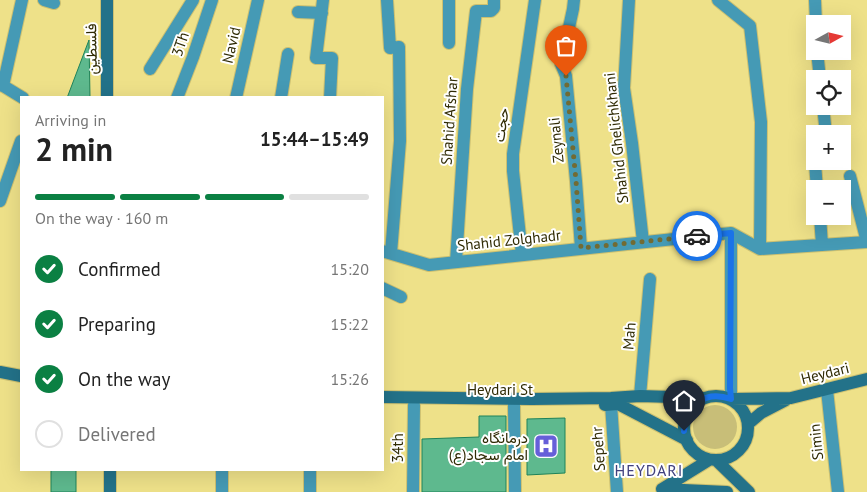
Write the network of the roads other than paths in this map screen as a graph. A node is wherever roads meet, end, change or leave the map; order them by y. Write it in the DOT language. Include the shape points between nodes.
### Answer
graph roads {
  1 [pos="22,0"];
  2 [pos="106,0"];
  3 [pos="192,0"];
  4 [pos="212,0"];
  5 [pos="258,0"];
  6 [pos="387,0"];
  7 [pos="449,0"];
  8 [pos="494,0"];
  9 [pos="536,0"];
  10 [pos="574,0"];
  11 [pos="629,0"];
  12 [pos="718,0"];
  13 [pos="815,0"];
  14 [pos="323,6"];
  15 [pos="298,12"];
  16 [pos="816,15"];
  17 [pos="449,43"];
  18 [pos="288,54"];
  19 [pos="150,69"];
  20 [pos="1,85"];
  21 [pos="20,96"];
  22 [pos="107,96"];
  23 [pos="178,96"];
  24 [pos="236,96"];
  25 [pos="281,96"];
  26 [pos="330,96"];
  27 [pos="20,144"];
  28 [pos="850,176"];
  29 [pos="0,201"];
  30 [pos="821,225"];
  31 [pos="731,233"];
  32 [pos="643,242"];
  33 [pos="867,242"];
  34 [pos="822,245"];
  35 [pos="581,248"];
  36 [pos="760,249"];
  37 [pos="387,252"];
  38 [pos="522,255"];
  39 [pos="456,262"];
  40 [pos="650,279"];
  41 [pos="384,289"];
  42 [pos="401,297"];
  43 [pos="0,372"];
  44 [pos="20,376"];
  45 [pos="867,379"];
  46 [pos="827,390"];
  47 [pos="640,396"];
  48 [pos="384,397"];
  49 [pos="704,398"];
  50 [pos="791,398"];
  51 [pos="731,399"];
  52 [pos="615,402"];
  53 [pos="384,404"];
  54 [pos="414,405"];
  55 [pos="514,405"];
  56 [pos="748,424"];
  57 [pos="687,440"];
  58 [pos="735,455"];
  59 [pos="713,460"];
  60 [pos="102,471"];
  61 [pos="110,471"];
  62 [pos="222,471"];
  63 [pos="310,471"];
  64 [pos="745,488"];
  65 [pos="660,491"];
  66 [pos="102,492"];
  67 [pos="110,492"];
  68 [pos="222,492"];
  69 [pos="310,492"];
  70 [pos="413,492"];
  71 [pos="515,492"];
  72 [pos="617,492"];
  73 [pos="727,492"];
  74 [pos="838,492"];
  1 -- 20 [label="street"];
  2 -- 22 [label="street, فلسطین"];
  3 -- 19 [label="street"];
  4 -- 23 [label="street, 3Th"];
  5 -- 24 [label="street, Navid"];
  6 -- 37 [label="street" via="390,48 399,47 400,141"];
  7 -- 17 [label="street"];
  8 -- 39 [label="street, Shahid Afshar" via="491,11 476,11 467,89"];
  9 -- 38 [label="street, حجت" via="513,154"];
  10 -- 35 [label="street, Zeynali" via="561,64 566,76"];
  11 -- 32 [label="street, Shahid Ghelichkhani" via="624,88"];
  12 -- 36 [label="street" via="750,26 762,122"];
  13 -- 16 [label="street"];
  14 -- 15 [label="street"];
  14 -- 26 [label="street" via="316,58 332,58"];
  18 -- 25 [label="street"];
  20 -- 21 [label="street"];
  27 -- 29 [label="street"];
  28 -- 33 [label="street"];
  30 -- 34 [label="street"];
  31 -- 32 [label="street, Shahid Zolghadr"];
  31 -- 36 [label="street"];
  31 -- 51 [label="street"];
  32 -- 35 [label="street, Shahid Zolghadr"];
  33 -- 34 [label="street"];
  34 -- 36 [label="street"];
  35 -- 38 [label="street, Shahid Zolghadr"];
  37 -- 39 [label="street, Shahid Zolghadr" via="428,264"];
  38 -- 39 [label="street, Shahid Zolghadr"];
  40 -- 47 [label="street, Mah"];
  41 -- 42 [label="street"];
  43 -- 44 [label="street"];
  45 -- 46 [label="street, Heydari"];
  46 -- 50 [label="street, Heydari"];
  46 -- 74 [label="street, Simin"];
  47 -- 49 [label="street"];
  47 -- 52 [label="street"];
  48 -- 52 [label="street, Heydari St"];
  49 -- 51 [label="street" via="722,396"];
  49 -- 57 [label="street" via="689,411 684,431"];
  50 -- 51 [label="street"];
  50 -- 56 [label="street" via="761,413"];
  51 -- 56 [label="street" via="745,414"];
  52 -- 55 [label="street, Heydari St"];
  52 -- 57 [label="street"];
  52 -- 72 [label="street, Sepehr"];
  53 -- 54 [label="street, Heydari St"];
  54 -- 55 [label="street, Heydari St"];
  54 -- 70 [label="street, 34th"];
  55 -- 71 [label="street"];
  56 -- 58 [label="street" via="746,441"];
  57 -- 59 [label="street" via="699,456"];
  58 -- 59 [label="street"];
  58 -- 64 [label="street"];
  59 -- 64 [label="street"];
  59 -- 65 [label="street"];
  60 -- 66 [label="street"];
  61 -- 67 [label="street"];
  62 -- 68 [label="street"];
  63 -- 69 [label="street"];
  65 -- 73 [label="street"];
}
